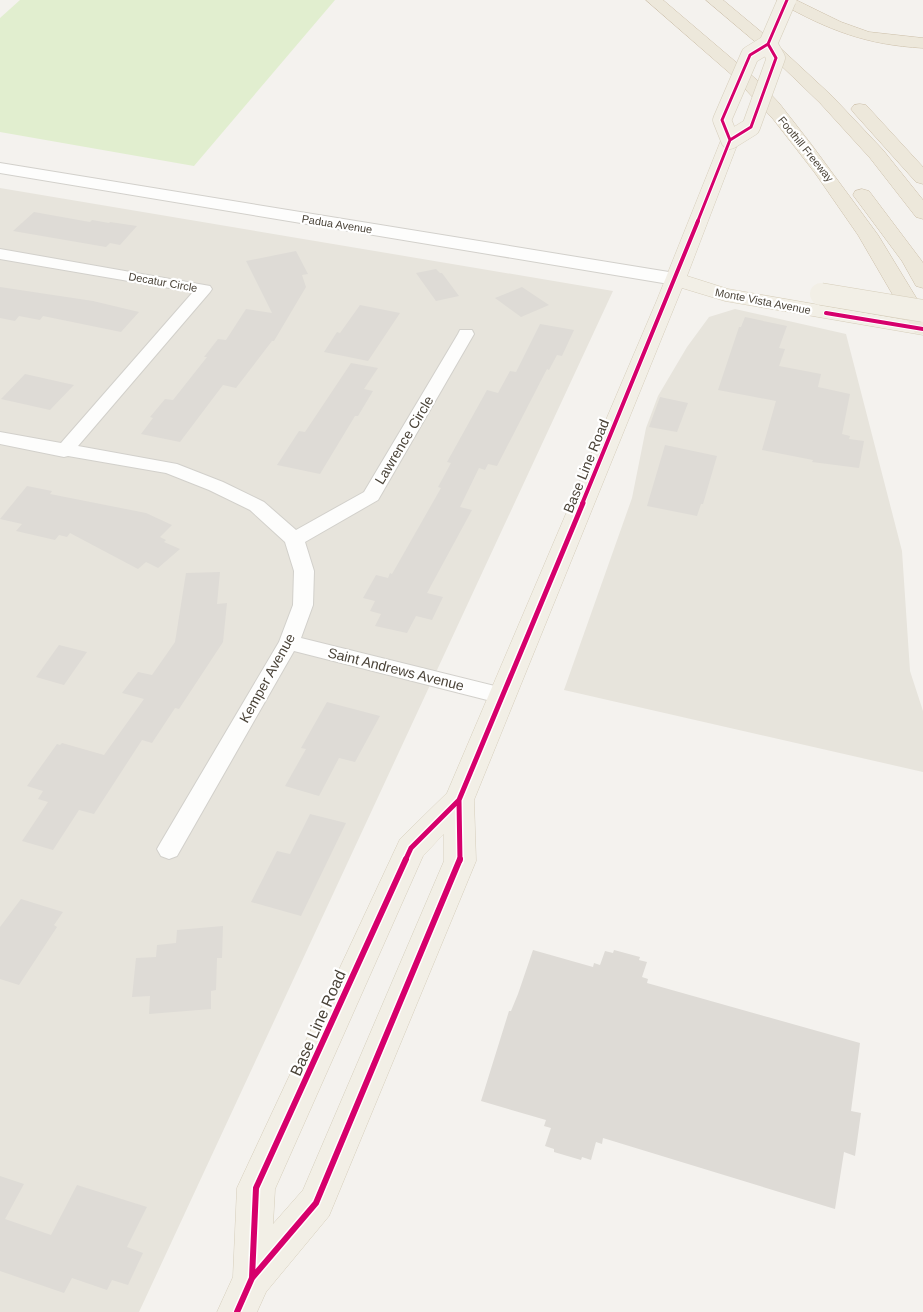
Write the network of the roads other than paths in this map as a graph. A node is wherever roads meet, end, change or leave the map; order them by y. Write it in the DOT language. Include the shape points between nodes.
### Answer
graph roads {
  1 [pos="654,0"];
  2 [pos="672,0"];
  3 [pos="714,0"];
  4 [pos="739,0"];
  5 [pos="786,0"];
  6 [pos="923,42"];
  7 [pos="768,44"];
  8 [pos="796,48"];
  9 [pos="849,97"];
  10 [pos="815,133"];
  11 [pos="730,140"];
  12 [pos="0,168"];
  13 [pos="923,178"];
  14 [pos="852,181"];
  15 [pos="923,213"];
  16 [pos="0,254"];
  17 [pos="674,279"];
  18 [pos="923,282"];
  19 [pos="824,303"];
  20 [pos="923,311"];
  21 [pos="923,328"];
  22 [pos="466,334"];
  23 [pos="0,438"];
  24 [pos="64,451"];
  25 [pos="294,538"];
  26 [pos="289,642"];
  27 [pos="503,696"];
  28 [pos="459,800"];
  29 [pos="169,849"];
  30 [pos="252,1278"];
  31 [pos="237,1312"];
  1 -- 21 [label="highway, Foothill Freeway" via="752,85 787,125 843,197 897,280"];
  2 -- 10 [label="highway" via="732,49"];
  3 -- 15 [label="highway" via="807,79 863,139"];
  4 -- 8 [label="highway"];
  5 -- 6 [label="highway" via="826,23 862,37"];
  5 -- 7 [label="main road, bridge"];
  7 -- 11 [label="main road, bridge" via="750,55 722,120"];
  7 -- 11 [label="main road, bridge" via="776,58 751,127"];
  9 -- 13 [label="highway"];
  11 -- 17 [label="main road, Base Line Road"];
  12 -- 17 [label="street, Padua Avenue"];
  14 -- 18 [label="highway" via="911,260"];
  16 -- 24 [label="street, Decatur Circle" via="204,289"];
  17 -- 19 [label="main road, Monte Vista Avenue" via="724,295"];
  17 -- 27 [label="main road, Base Line Road"];
  19 -- 20 [label="main road, Monte Vista Avenue, bridge"];
  19 -- 21 [label="main road, Monte Vista Avenue"];
  22 -- 25 [label="street, Lawrence Circle" via="371,496"];
  23 -- 24 [label="street"];
  24 -- 25 [label="street" via="170,468 257,506"];
  25 -- 26 [label="street, Kemper Avenue" via="304,571 303,606"];
  26 -- 27 [label="street, Saint Andrews Avenue"];
  26 -- 29 [label="street, Kemper Avenue"];
  27 -- 28 [label="main road, Base Line Road"];
  28 -- 30 [label="main road, Base Line Road" via="460,861 316,1203"];
  28 -- 30 [label="main road, Base Line Road" via="411,848 256,1188"];
  30 -- 31 [label="main road, Base Line Road"];
}
